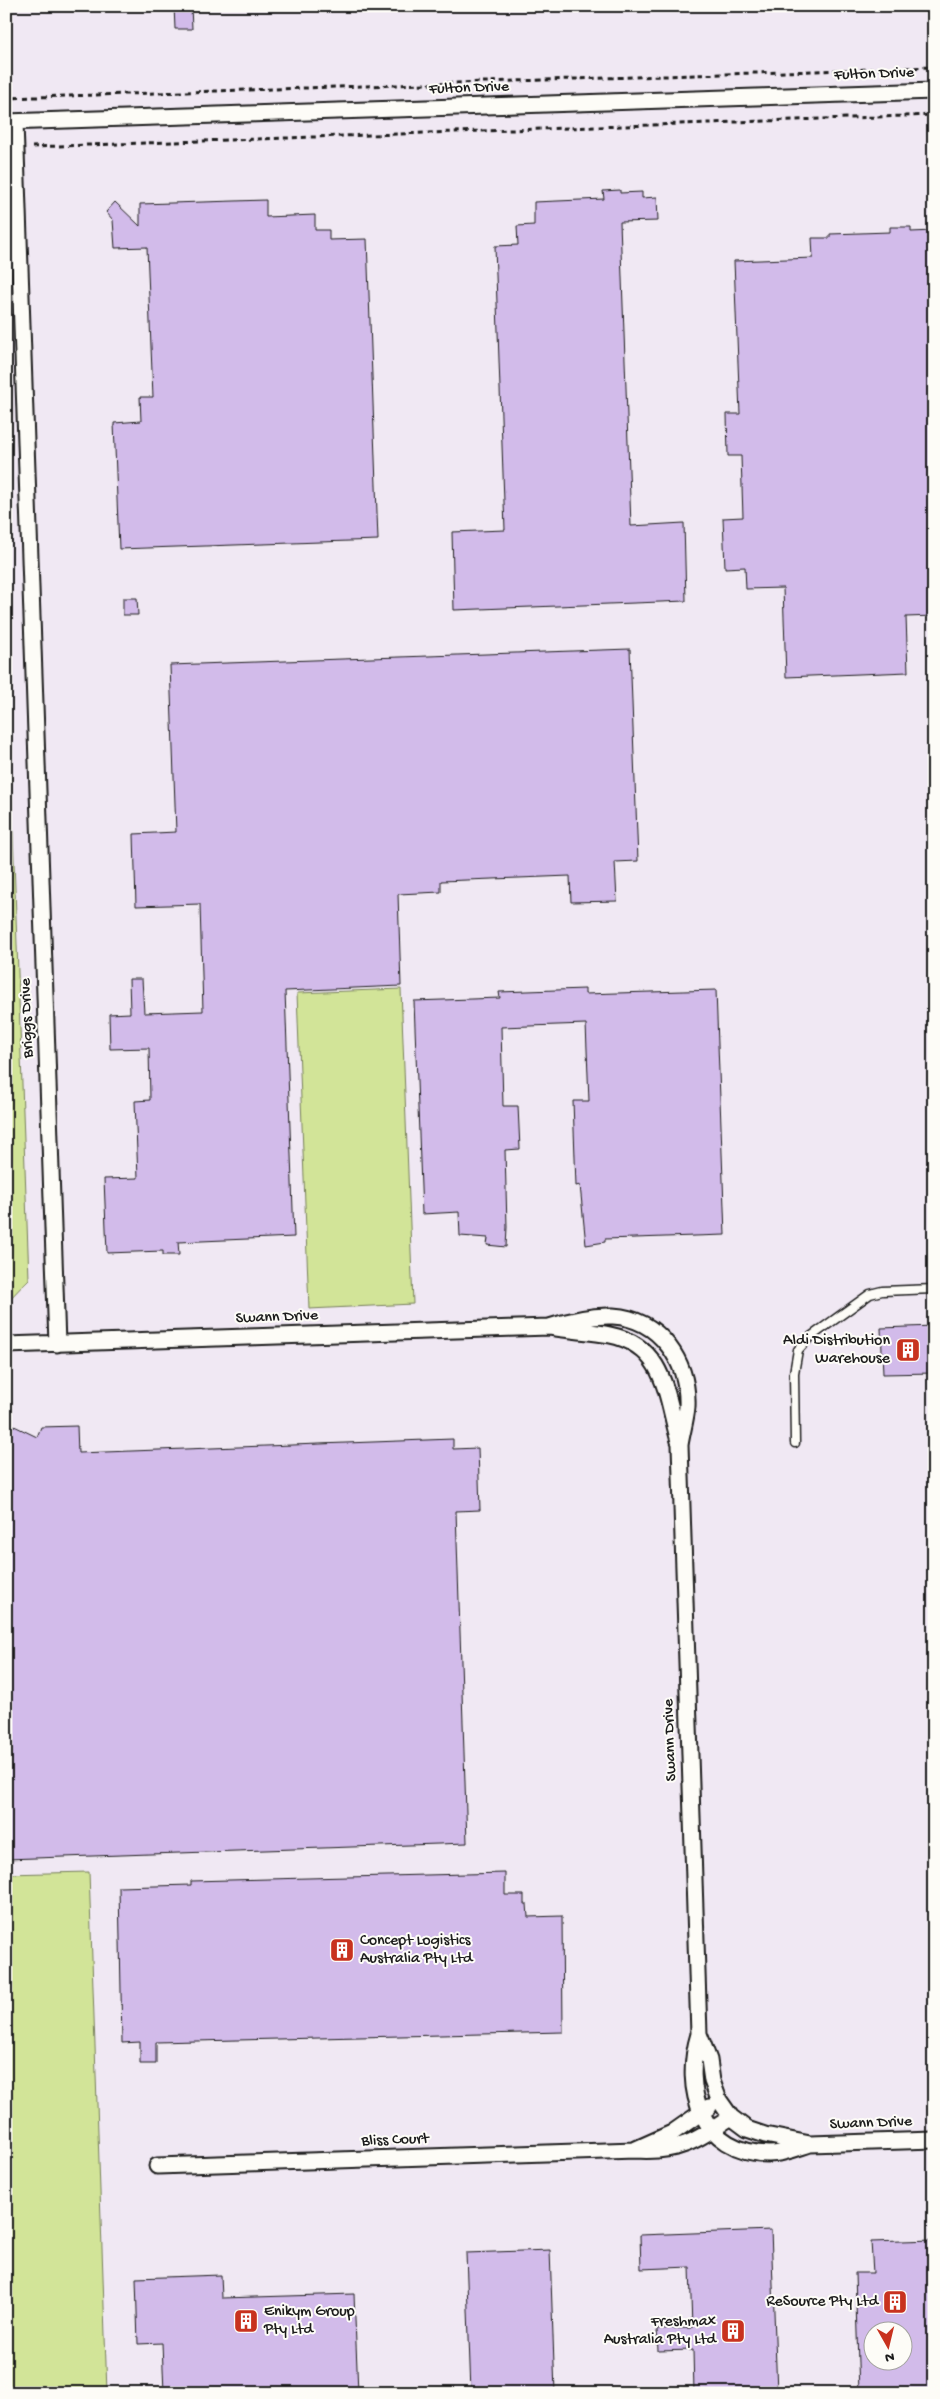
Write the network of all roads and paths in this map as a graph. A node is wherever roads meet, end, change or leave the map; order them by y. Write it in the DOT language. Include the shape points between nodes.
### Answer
graph roads {
  1 [pos="934,67"];
  2 [pos="934,91"];
  3 [pos="6,98"];
  4 [pos="934,115"];
  5 [pos="11,122"];
  6 [pos="16,148"];
  7 [pos="934,1289"];
  8 [pos="549,1327"];
  9 [pos="57,1344"];
  10 [pos="6,1345"];
  11 [pos="796,1443"];
  12 [pos="680,1445"];
  13 [pos="699,2034"];
  14 [pos="719,2100"];
  15 [pos="702,2113"];
  16 [pos="731,2117"];
  17 [pos="712,2130"];
  18 [pos="934,2140"];
  19 [pos="810,2144"];
  20 [pos="635,2150"];
  21 [pos="157,2166"];
  1 -- 3 [label="path"];
  2 -- 5 [label="street, Fulton Drive"];
  4 -- 6 [label="path"];
  5 -- 6 [label="street, Briggs Drive"];
  6 -- 9 [label="street, Briggs Drive"];
  7 -- 11 [label="lane" via="870,1294 802,1345 794,1363"];
  8 -- 9 [label="street, Swann Drive"];
  8 -- 12 [label="street, Swann Drive" via="616,1336 644,1351 663,1376"];
  8 -- 12 [label="street, Swann Drive" via="587,1316 613,1316 645,1326 662,1338 675,1354 684,1380 687,1408"];
  9 -- 10 [label="street, Swann Drive"];
  12 -- 13 [label="street, Swann Drive"];
  13 -- 14 [label="street, Swann Drive"];
  13 -- 15 [label="street, Swann Drive" via="692,2063 692,2082"];
  14 -- 15 [label="street, Bliss Court"];
  14 -- 16 [label="street, Swann Drive"];
  15 -- 17 [label="street, Swann Drive"];
  15 -- 20 [label="street, Bliss Court" via="672,2133"];
  16 -- 17 [label="street, Bliss Court"];
  16 -- 19 [label="street, Swann Drive" via="755,2133"];
  17 -- 19 [label="street, Swann Drive" via="734,2146 762,2153 784,2152"];
  17 -- 20 [label="street, Bliss Court" via="693,2142 668,2150"];
  18 -- 19 [label="street, Swann Drive"];
  20 -- 21 [label="street, Bliss Court"];
}
